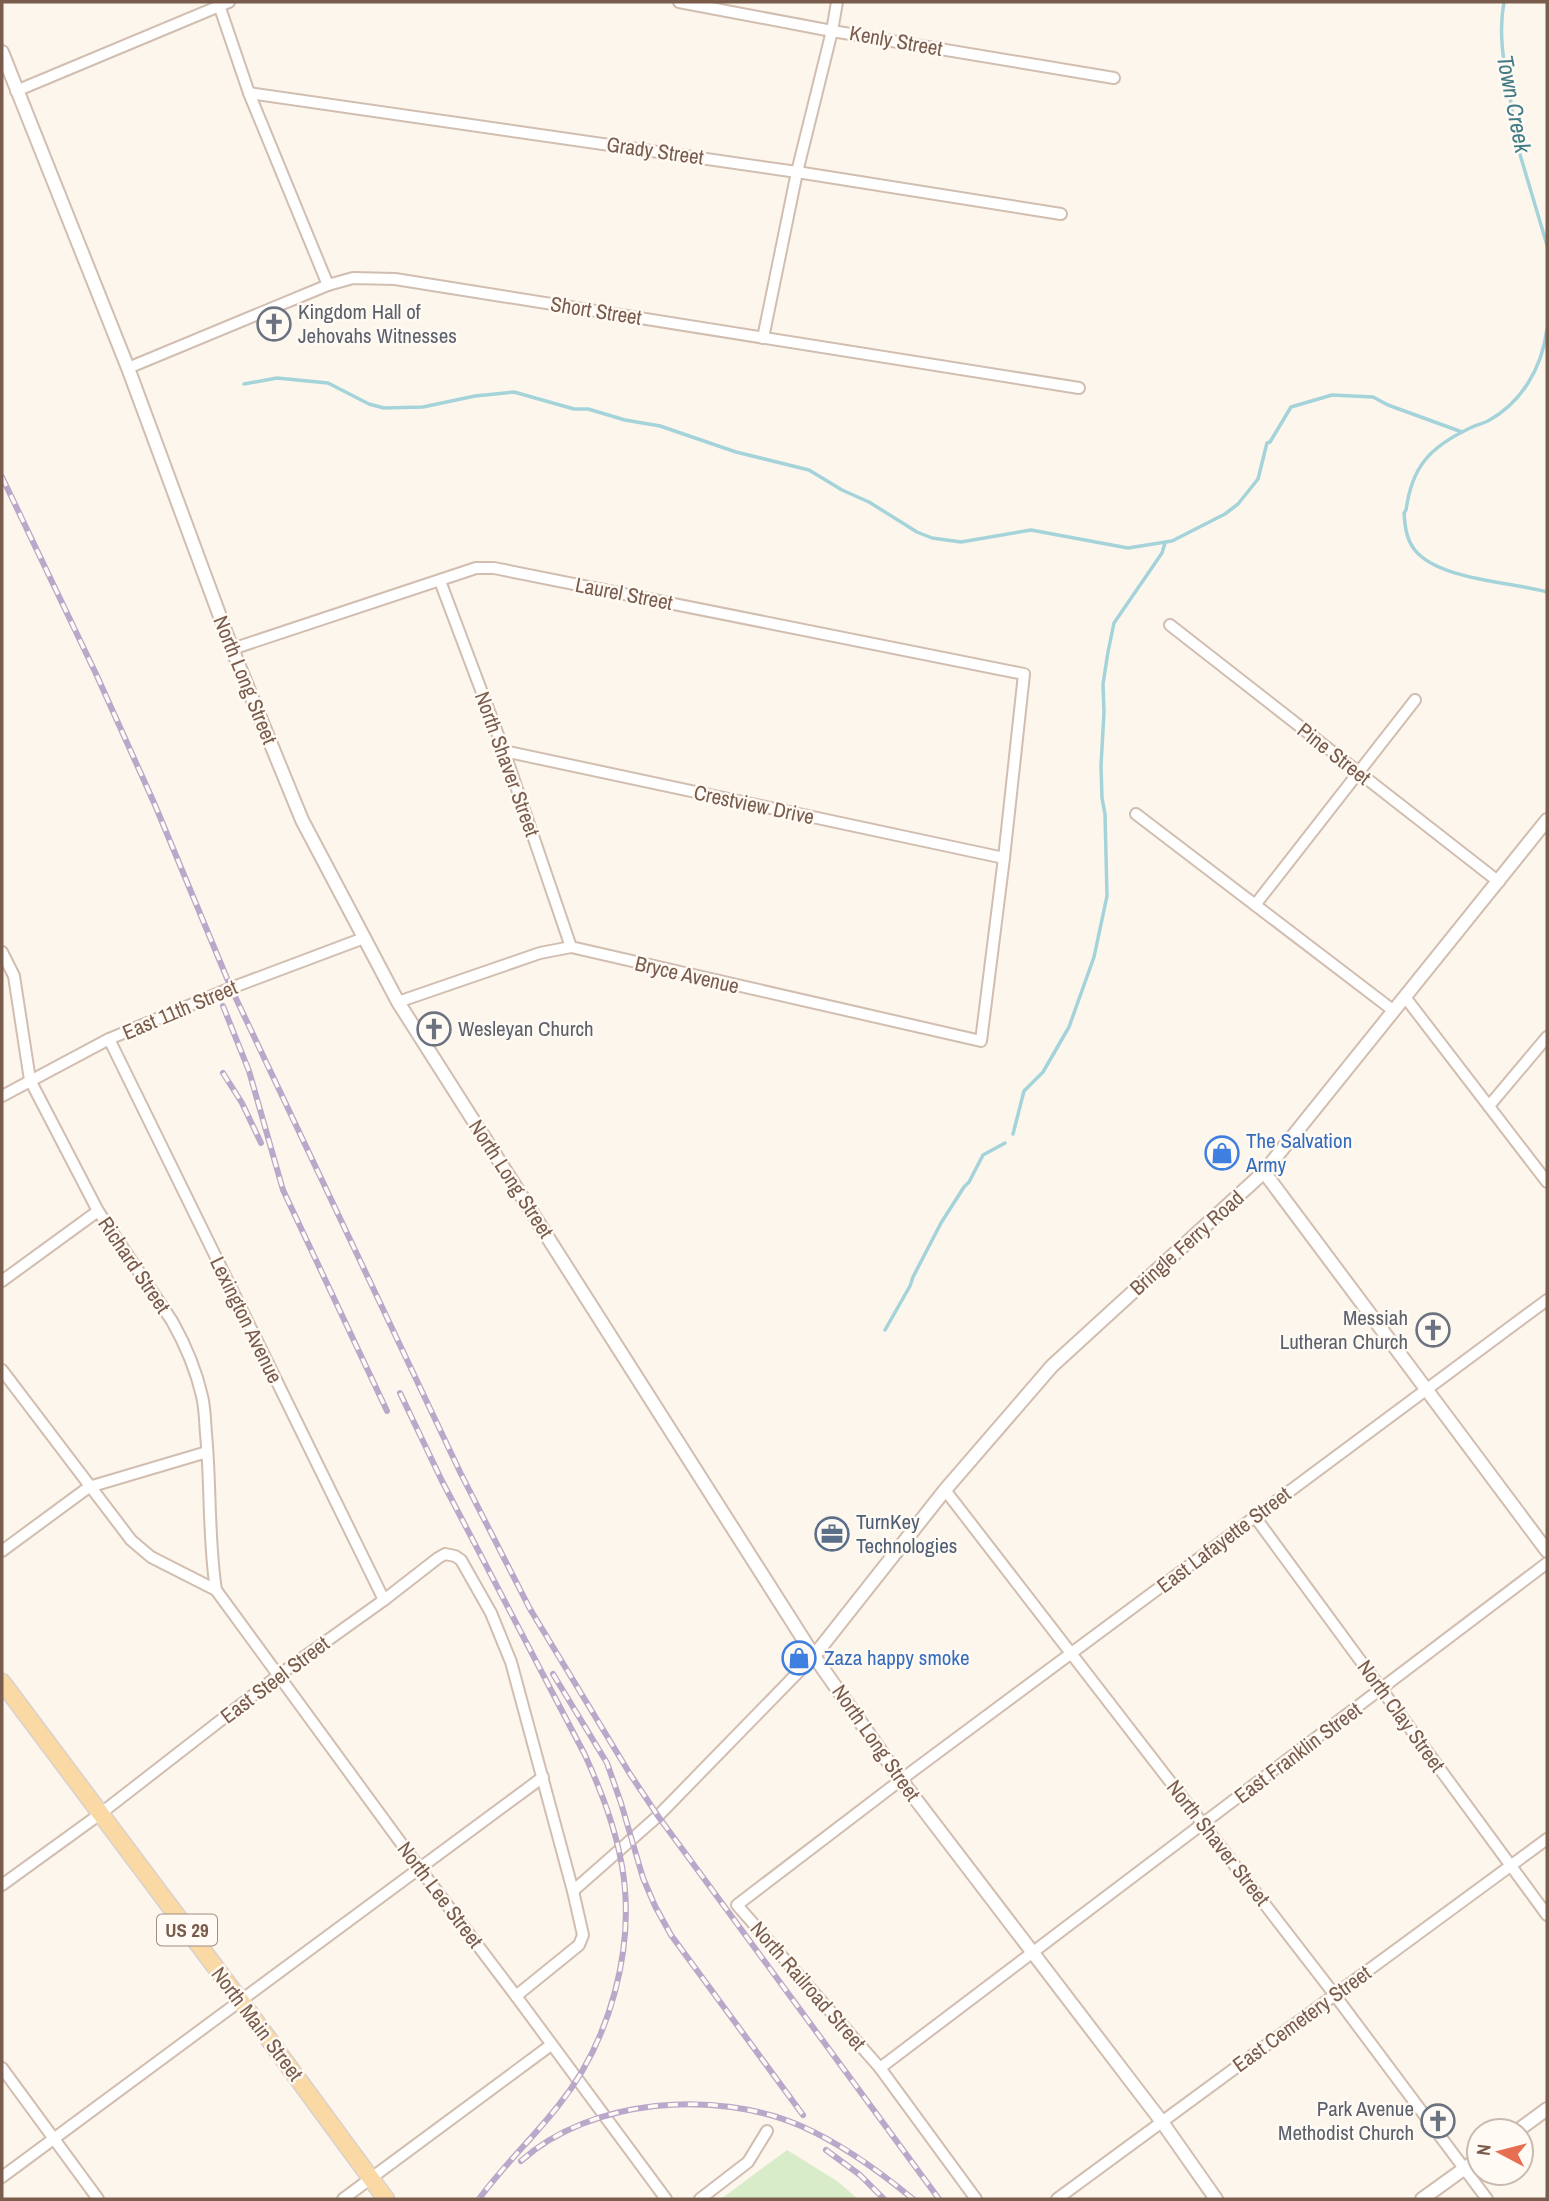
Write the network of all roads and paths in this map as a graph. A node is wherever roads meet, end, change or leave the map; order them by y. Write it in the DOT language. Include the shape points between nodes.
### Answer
graph roads {
  1 [pos="679,2"];
  2 [pos="837,2"];
  3 [pos="224,4"];
  4 [pos="832,31"];
  5 [pos="2,52"];
  6 [pos="1114,78"];
  7 [pos="16,91"];
  8 [pos="249,93"];
  9 [pos="797,172"];
  10 [pos="1061,214"];
  11 [pos="328,285"];
  12 [pos="763,338"];
  13 [pos="128,368"];
  14 [pos="1079,388"];
  15 [pos="440,581"];
  16 [pos="1170,625"];
  17 [pos="232,649"];
  18 [pos="1415,700"];
  19 [pos="504,751"];
  20 [pos="1357,772"];
  21 [pos="1136,814"];
  22 [pos="1547,820"];
  23 [pos="1004,858"];
  24 [pos="1499,882"];
  25 [pos="1255,905"];
  26 [pos="363,938"];
  27 [pos="571,947"];
  28 [pos="2,952"];
  29 [pos="1405,996"];
  30 [pos="398,1002"];
  31 [pos="1394,1011"];
  32 [pos="1547,1037"];
  33 [pos="109,1039"];
  34 [pos="30,1080"];
  35 [pos="2,1096"];
  36 [pos="1489,1106"];
  37 [pos="1264,1172"];
  38 [pos="1547,1182"];
  39 [pos="98,1211"];
  40 [pos="2,1281"];
  41 [pos="1547,1300"];
  42 [pos="2,1370"];
  43 [pos="1426,1391"];
  44 [pos="207,1452"];
  45 [pos="89,1487"];
  46 [pos="945,1490"];
  47 [pos="1255,1517"];
  48 [pos="2,1551"];
  49 [pos="1547,1551"];
  50 [pos="1547,1563"];
  51 [pos="216,1590"];
  52 [pos="384,1600"];
  53 [pos="1071,1654"];
  54 [pos="814,1656"];
  55 [pos="279,1675"];
  56 [pos="2,1682"];
  57 [pos="1382,1690"];
  58 [pos="543,1777"];
  59 [pos="901,1780"];
  60 [pos="100,1814"];
  61 [pos="1203,1824"];
  62 [pos="1547,1839"];
  63 [pos="1511,1866"];
  64 [pos="420,1869"];
  65 [pos="2,1885"];
  66 [pos="573,1891"];
  67 [pos="1547,1915"];
  68 [pos="1033,1953"];
  69 [pos="1335,1995"];
  70 [pos="516,1996"];
  71 [pos="240,2000"];
  72 [pos="551,2045"];
  73 [pos="2,2068"];
  74 [pos="880,2068"];
  75 [pos="1162,2122"];
  76 [pos="767,2131"];
  77 [pos="53,2139"];
  78 [pos="1465,2169"];
  79 [pos="2,2177"];
  80 [pos="372,2179"];
  81 [pos="98,2199"];
  82 [pos="343,2199"];
  83 [pos="386,2199"];
  84 [pos="666,2199"];
  85 [pos="700,2199"];
  86 [pos="976,2199"];
  87 [pos="1057,2199"];
  88 [pos="1216,2199"];
  89 [pos="1422,2199"];
  1 -- 4 [label="street, Kenly Street"];
  2 -- 4 [label="street"];
  3 -- 7 [label="street"];
  3 -- 8 [label="street"];
  4 -- 6 [label="street, Kenly Street"];
  4 -- 9 [label="street"];
  5 -- 7 [label="street, North Long Street"];
  7 -- 13 [label="street, North Long Street"];
  8 -- 9 [label="street, Grady Street"];
  8 -- 11 [label="street"];
  9 -- 10 [label="street, Grady Street"];
  9 -- 12 [label="street"];
  11 -- 12 [label="street, Short Street" via="353,278 395,279"];
  11 -- 13 [label="street, Short Street"];
  12 -- 14 [label="street, Short Street"];
  13 -- 17 [label="street, North Long Street"];
  15 -- 17 [label="street, Laurel Street"];
  15 -- 19 [label="street, North Shaver Street"];
  15 -- 23 [label="street, Laurel Street" via="476,568 495,568 1024,674"];
  16 -- 20 [label="street, Pine Street"];
  17 -- 26 [label="street, North Long Street" via="302,820"];
  18 -- 20 [label="street"];
  19 -- 23 [label="street, Crestview Drive"];
  19 -- 27 [label="street, North Shaver Street"];
  20 -- 24 [label="street, Pine Street"];
  20 -- 25 [label="street"];
  21 -- 25 [label="street"];
  22 -- 24 [label="street, Bringle Ferry Road"];
  23 -- 27 [label="street, Bryce Avenue" via="981,1041"];
  24 -- 29 [label="street, Bringle Ferry Road"];
  25 -- 31 [label="street"];
  26 -- 30 [label="street, North Long Street"];
  26 -- 33 [label="street, East 11th Street"];
  27 -- 30 [label="street, Bryce Avenue" via="540,953"];
  28 -- 34 [label="street, Richard Street" via="14,976"];
  29 -- 31 [label="street, Bringle Ferry Road"];
  29 -- 36 [label="street"];
  30 -- 54 [label="street, North Long Street"];
  31 -- 37 [label="street, Bringle Ferry Road"];
  32 -- 36 [label="street"];
  33 -- 34 [label="street, East 11th Street"];
  33 -- 52 [label="street, Lexington Avenue"];
  34 -- 35 [label="street, East 11th Street"];
  34 -- 39 [label="street, Richard Street"];
  36 -- 38 [label="street"];
  37 -- 43 [label="street"];
  37 -- 46 [label="street, Bringle Ferry Road" via="1052,1366"];
  39 -- 40 [label="street"];
  39 -- 44 [label="street, Richard Street" via="181,1338 202,1397"];
  41 -- 43 [label="street, East Lafayette Street"];
  42 -- 45 [label="street"];
  43 -- 47 [label="street, East Lafayette Street"];
  43 -- 49 [label="street"];
  44 -- 45 [label="street"];
  44 -- 51 [label="street, Richard Street"];
  45 -- 48 [label="street"];
  45 -- 51 [label="street" via="151,1558"];
  46 -- 53 [label="street, North Shaver Street"];
  46 -- 54 [label="street, Bringle Ferry Road"];
  47 -- 53 [label="street, East Lafayette Street"];
  47 -- 57 [label="street, North Clay Street"];
  50 -- 57 [label="street, East Franklin Street"];
  51 -- 55 [label="street, North Lee Street"];
  52 -- 55 [label="street, East Steel Street"];
  52 -- 58 [label="street, East Steel Street" via="445,1554 461,1560 510,1662"];
  53 -- 59 [label="street, East Lafayette Street"];
  53 -- 61 [label="street, North Shaver Street"];
  54 -- 59 [label="street, North Long Street"];
  54 -- 66 [label="street" via="673,1802"];
  55 -- 60 [label="street, East Steel Street"];
  55 -- 64 [label="street, North Lee Street"];
  56 -- 60 [label="main road, North Main Street / US 29"];
  57 -- 61 [label="street, East Franklin Street"];
  57 -- 63 [label="street, North Clay Street"];
  58 -- 64 [label="street"];
  58 -- 66 [label="street"];
  59 -- 68 [label="street, North Long Street"];
  59 -- 74 [label="street, North Railroad Street" via="737,1905"];
  60 -- 65 [label="street, East Steel Street"];
  60 -- 71 [label="main road, North Main Street / US 29"];
  61 -- 68 [label="street, East Franklin Street"];
  61 -- 69 [label="street, North Shaver Street"];
  62 -- 63 [label="street, East Cemetery Street"];
  63 -- 67 [label="street, North Clay Street"];
  63 -- 69 [label="street, East Cemetery Street"];
  64 -- 70 [label="street, North Lee Street"];
  64 -- 71 [label="street"];
  66 -- 70 [label="street" via="583,1935 579,1945"];
  68 -- 74 [label="street, East Franklin Street"];
  68 -- 75 [label="street, North Long Street"];
  69 -- 75 [label="street, East Cemetery Street"];
  69 -- 78 [label="street, North Shaver Street"];
  70 -- 72 [label="street, North Lee Street"];
  71 -- 77 [label="street"];
  71 -- 80 [label="main road, North Main Street / US 29"];
  72 -- 80 [label="street"];
  72 -- 84 [label="street, North Lee Street"];
  73 -- 77 [label="street"];
  74 -- 86 [label="street, North Railroad Street"];
  75 -- 87 [label="street, East Cemetery Street"];
  75 -- 88 [label="street, North Long Street"];
  76 -- 85 [label="street" via="748,2162"];
  77 -- 79 [label="street"];
  77 -- 81 [label="street"];
  78 -- 89 [label="street"];
  80 -- 82 [label="street"];
  80 -- 83 [label="main road, North Main Street / US 29"];
}
